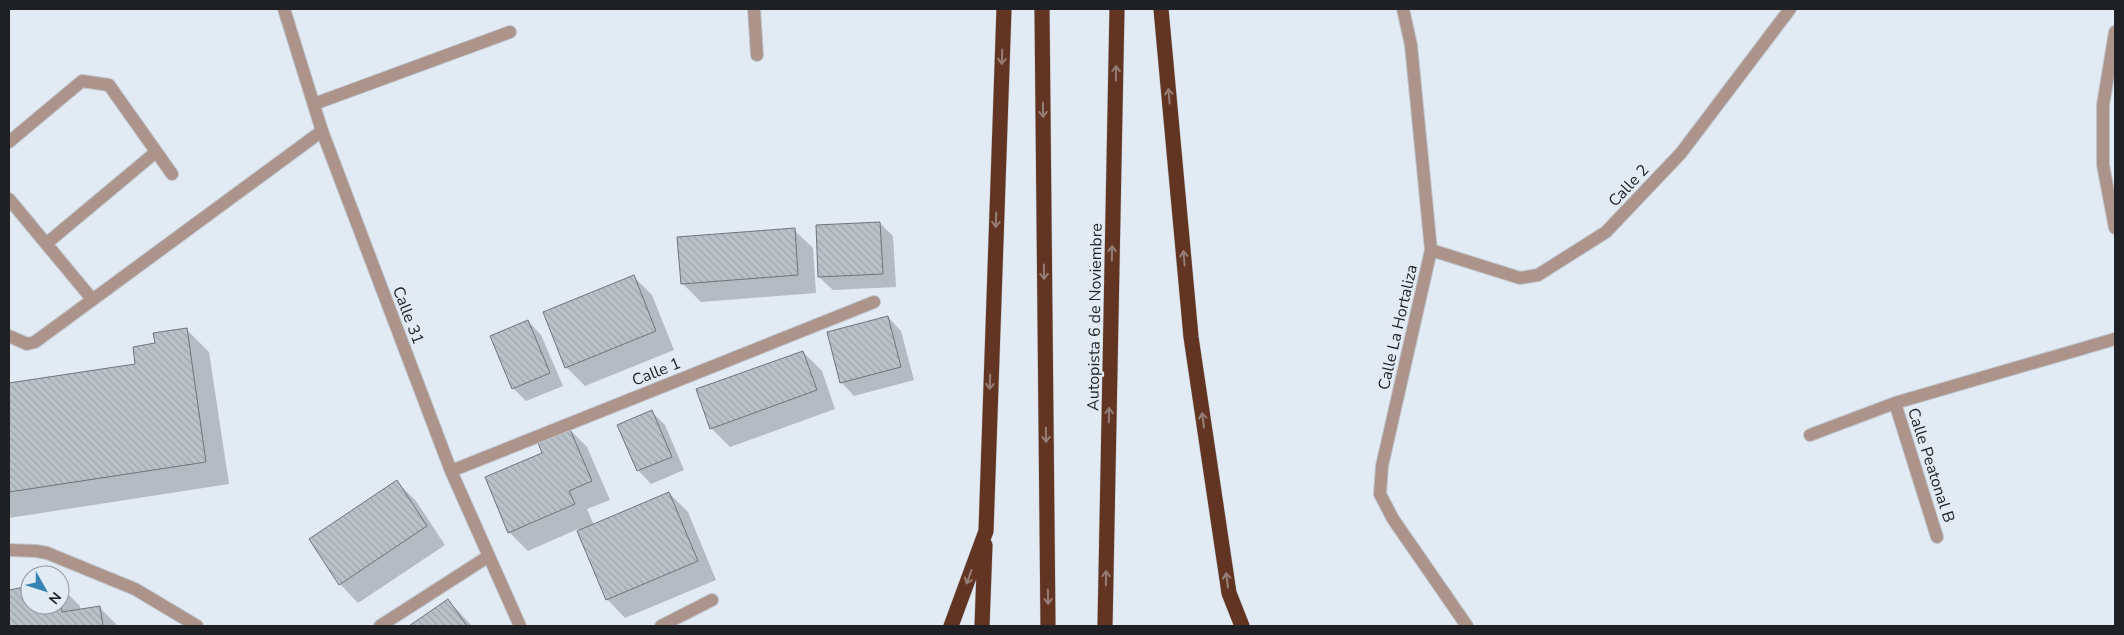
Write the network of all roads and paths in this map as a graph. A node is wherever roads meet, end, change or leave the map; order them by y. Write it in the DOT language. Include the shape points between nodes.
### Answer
graph roads {
  1 [pos="284,9"];
  2 [pos="754,9"];
  3 [pos="1004,9"];
  4 [pos="1042,9"];
  5 [pos="1117,9"];
  6 [pos="1161,9"];
  7 [pos="1403,9"];
  8 [pos="1790,9"];
  9 [pos="510,32"];
  10 [pos="2115,32"];
  11 [pos="757,55"];
  12 [pos="314,104"];
  13 [pos="322,131"];
  14 [pos="9,142"];
  15 [pos="156,152"];
  16 [pos="172,174"];
  17 [pos="9,199"];
  18 [pos="2115,228"];
  19 [pos="47,243"];
  20 [pos="1431,250"];
  21 [pos="92,299"];
  22 [pos="874,302"];
  23 [pos="9,336"];
  24 [pos="2115,339"];
  25 [pos="1895,404"];
  26 [pos="1810,435"];
  27 [pos="451,471"];
  28 [pos="986,532"];
  29 [pos="1937,537"];
  30 [pos="9,550"];
  31 [pos="489,556"];
  32 [pos="712,600"];
  33 [pos="983,620"];
  34 [pos="197,626"];
  35 [pos="380,626"];
  36 [pos="520,626"];
  37 [pos="661,626"];
  38 [pos="951,626"];
  39 [pos="1048,626"];
  40 [pos="1105,626"];
  41 [pos="1242,626"];
  42 [pos="1467,626"];
  1 -- 12 [label="street, Calle 31"];
  2 -- 11 [label="street"];
  3 -- 28 [label="highway, one-way"];
  4 -- 39 [label="highway, one-way"];
  40 -- 5 [label="highway, Autopista 6 de Noviembre, one-way"];
  41 -- 6 [label="highway, one-way" via="1229,593 1191,337"];
  7 -- 20 [label="street, Calle La Hortaliza" via="1411,45"];
  8 -- 20 [label="street, Calle 2" via="1681,153 1606,232 1538,275 1520,278"];
  9 -- 12 [label="street"];
  10 -- 18 [label="street" via="2103,106 2104,165"];
  12 -- 13 [label="street, Calle 31"];
  13 -- 21 [label="street"];
  13 -- 27 [label="street, Calle 31"];
  14 -- 15 [label="street" via="82,81 108,85"];
  15 -- 16 [label="street"];
  15 -- 19 [label="street"];
  17 -- 19 [label="street"];
  19 -- 21 [label="street"];
  20 -- 42 [label="street, Calle La Hortaliza" via="1382,466 1380,494 1393,519"];
  21 -- 23 [label="street" via="30,344"];
  22 -- 27 [label="street, Calle 1"];
  24 -- 25 [label="street"];
  25 -- 26 [label="street"];
  25 -- 29 [label="street, Calle Peatonal B"];
  27 -- 31 [label="street, Calle 31"];
  28 -- 33 [label="highway"];
  28 -- 38 [label="highway, one-way"];
  30 -- 34 [label="street" via="36,551 64,561 135,590"];
  31 -- 35 [label="street"];
  31 -- 36 [label="street, Calle 31"];
  32 -- 37 [label="street"];
}
